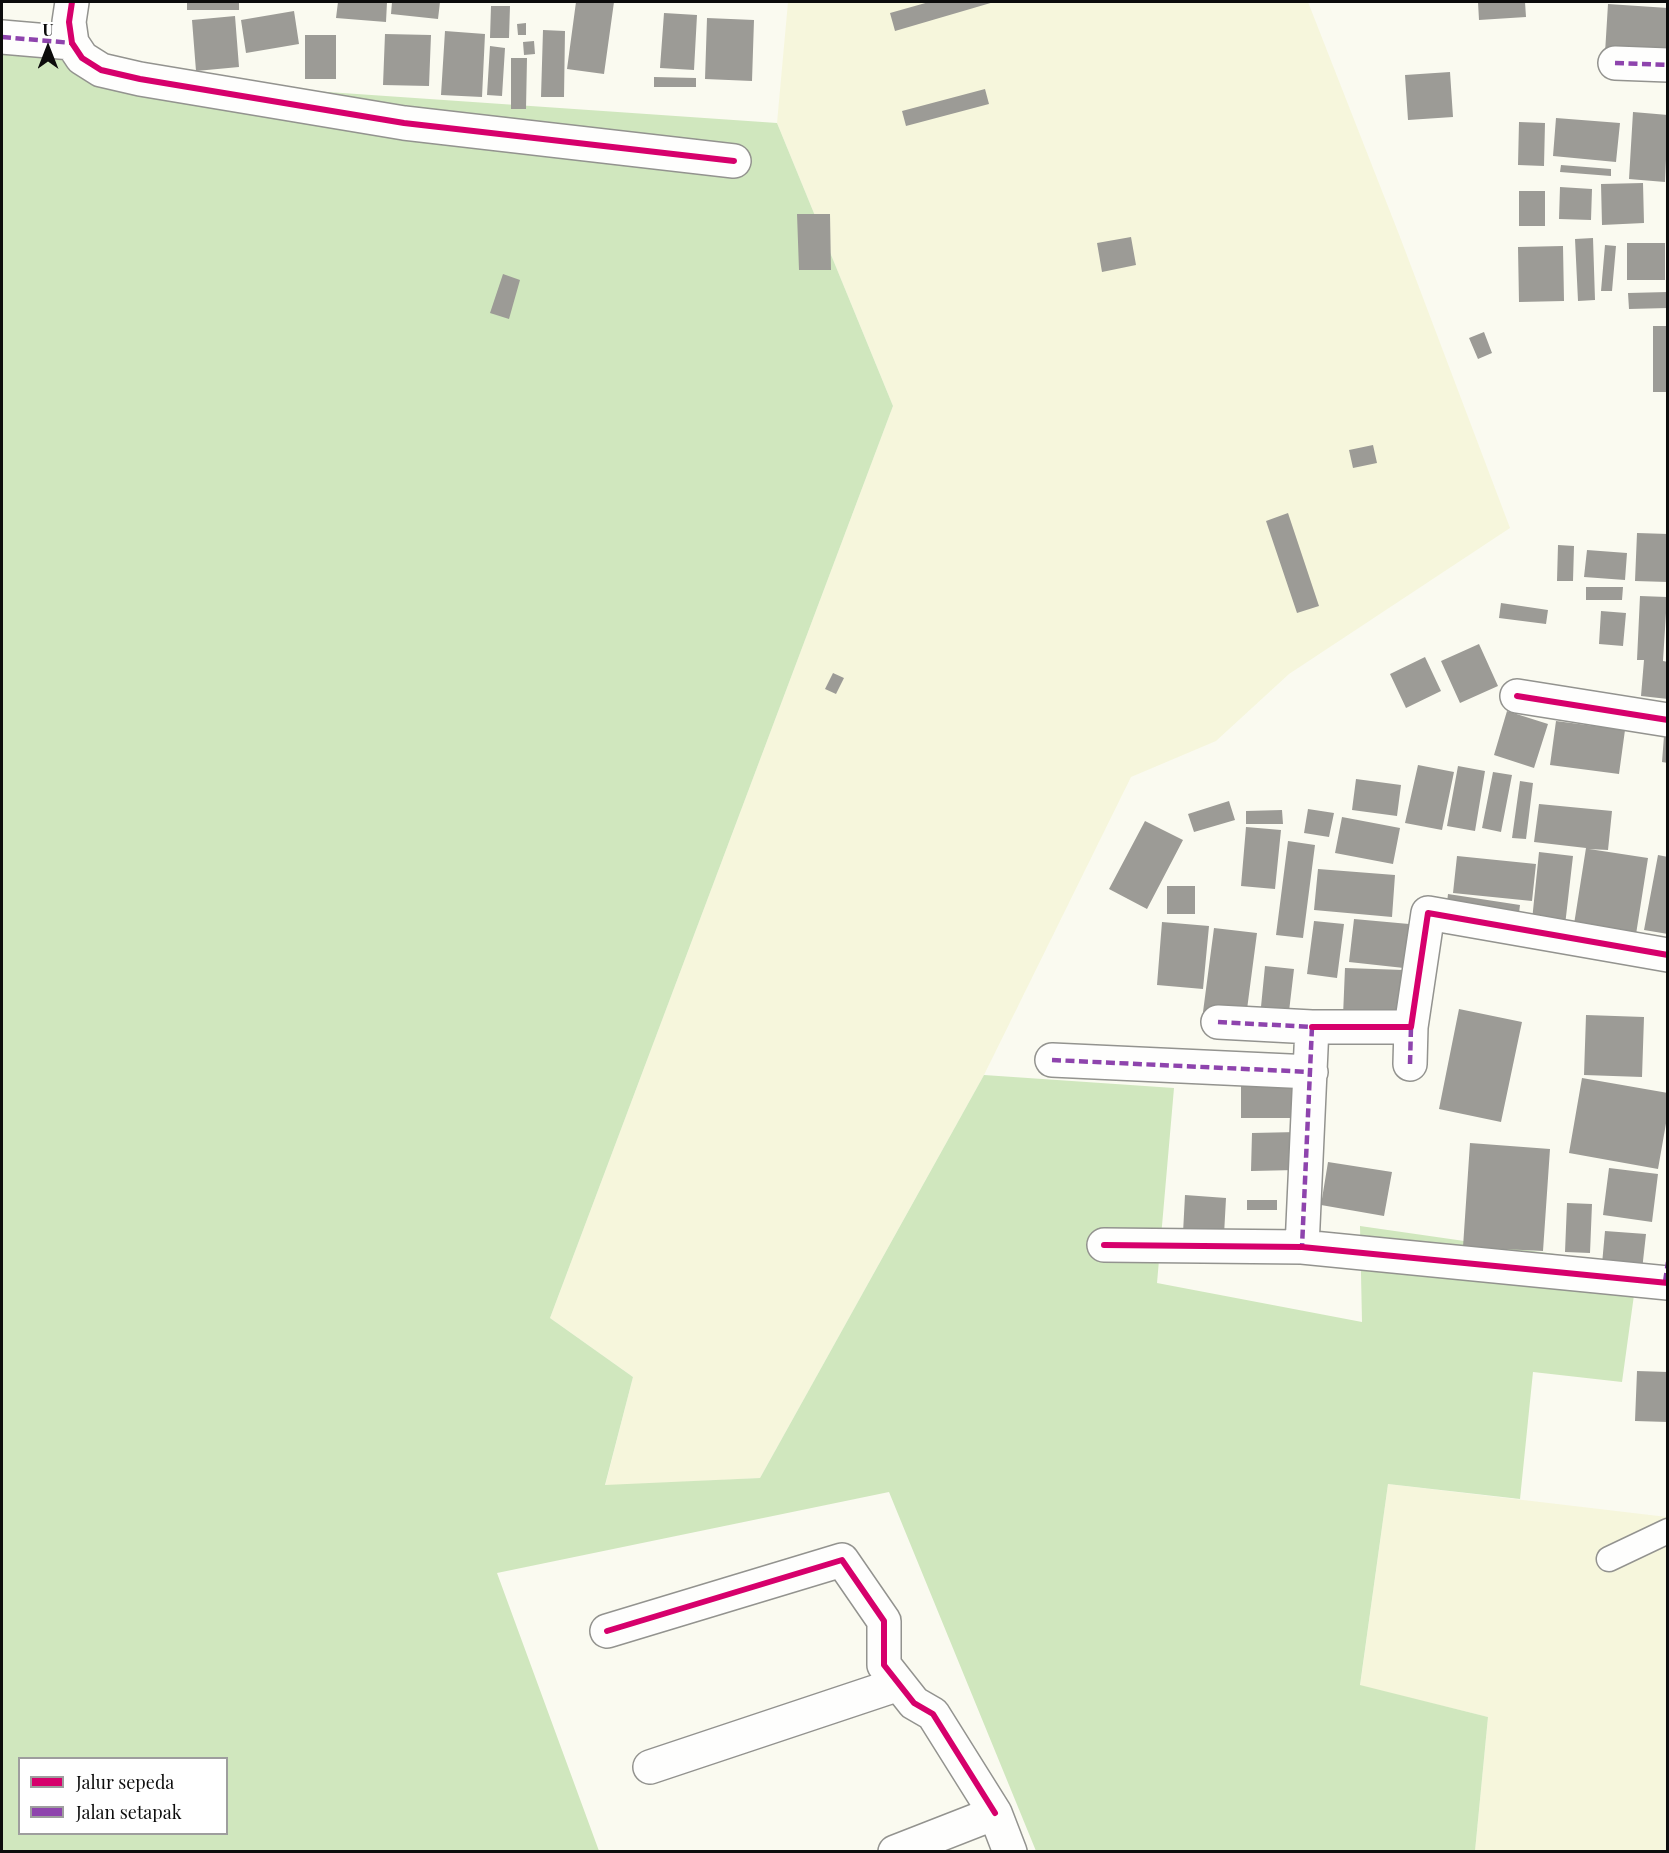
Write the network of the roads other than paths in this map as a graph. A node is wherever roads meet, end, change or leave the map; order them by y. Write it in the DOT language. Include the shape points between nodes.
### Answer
graph roads {
  1 [pos="72,2"];
  2 [pos="2,38"];
  3 [pos="72,43"];
  4 [pos="1615,63"];
  5 [pos="1668,65"];
  6 [pos="734,161"];
  7 [pos="1517,696"];
  8 [pos="1668,720"];
  9 [pos="1668,955"];
  10 [pos="1218,1022"];
  11 [pos="1312,1027"];
  12 [pos="1411,1027"];
  13 [pos="1052,1060"];
  14 [pos="1410,1064"];
  15 [pos="1311,1072"];
  16 [pos="1104,1245"];
  17 [pos="1302,1247"];
  18 [pos="1667,1276"];
  19 [pos="1668,1531"];
  20 [pos="1609,1559"];
  21 [pos="607,1631"];
  22 [pos="899,1684"];
  23 [pos="650,1767"];
  24 [pos="996,1813"];
  25 [pos="895,1851"];
  26 [pos="1010,1851"];
  1 -- 3 [label="street"];
  2 -- 3 [label="street"];
  3 -- 6 [label="street" via="82,58 101,70 140,79 404,123"];
  4 -- 5 [label="street"];
  7 -- 8 [label="street"];
  9 -- 12 [label="street" via="1428,913"];
  10 -- 11 [label="street"];
  11 -- 12 [label="street"];
  11 -- 15 [label="street"];
  12 -- 14 [label="street"];
  13 -- 15 [label="street"];
  15 -- 17 [label="street"];
  16 -- 17 [label="street"];
  17 -- 18 [label="street"];
  19 -- 20 [label="lane"];
  21 -- 22 [label="street" via="842,1560 884,1621 884,1665"];
  22 -- 23 [label="street"];
  22 -- 24 [label="street" via="914,1703 933,1714"];
  24 -- 25 [label="street"];
  24 -- 26 [label="street"];
}
